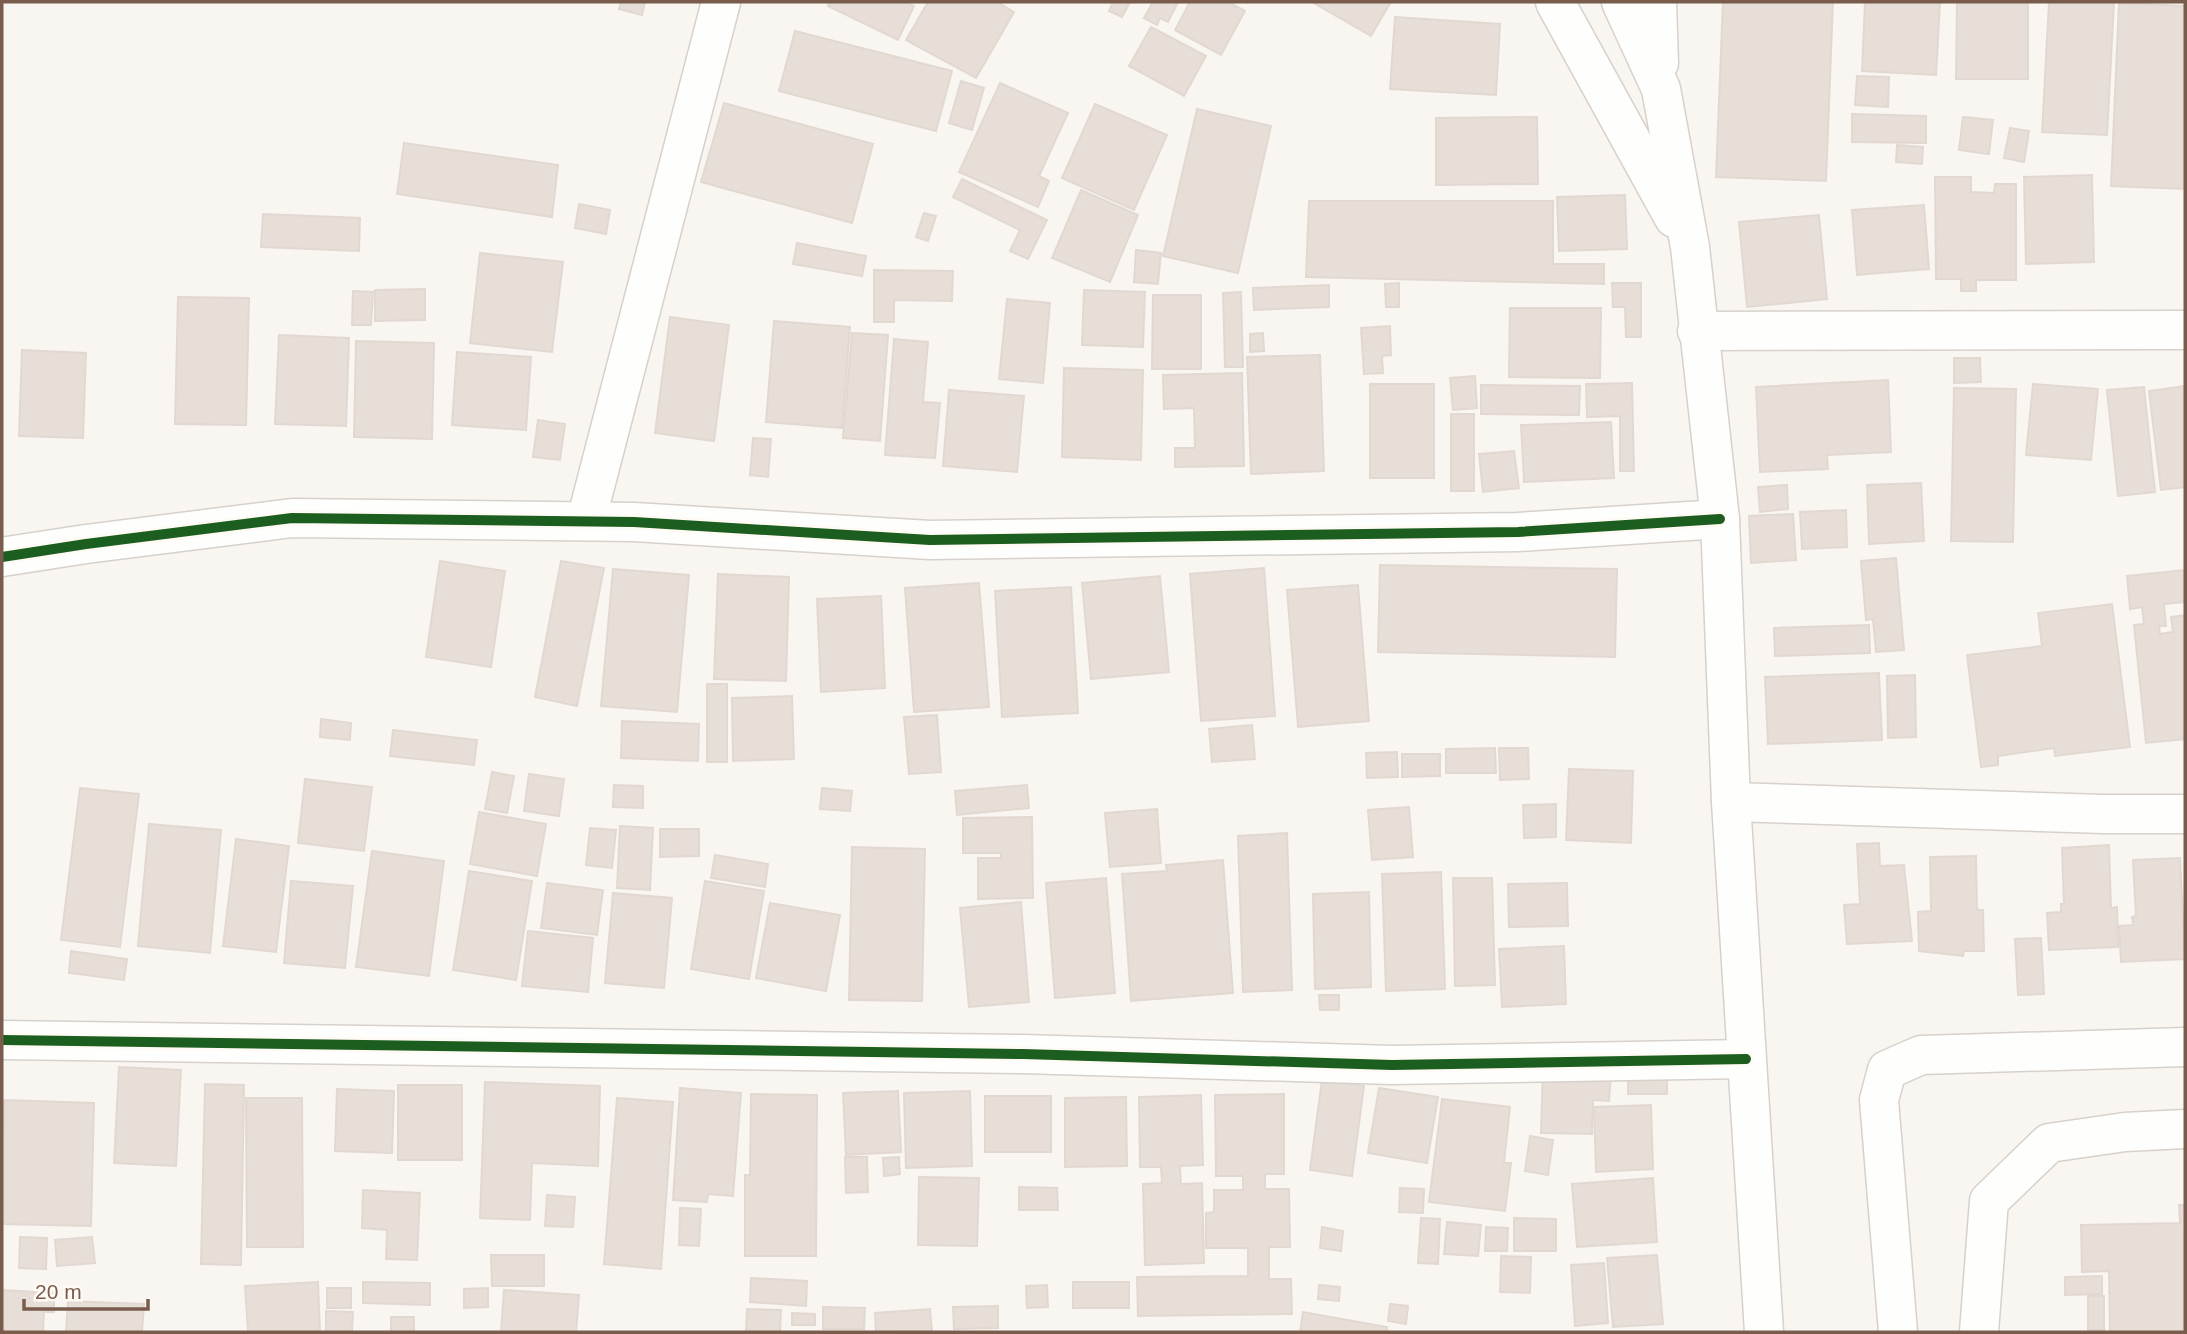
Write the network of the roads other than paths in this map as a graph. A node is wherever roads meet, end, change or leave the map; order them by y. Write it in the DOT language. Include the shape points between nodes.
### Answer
graph roads {
  1 [pos="721,2"];
  2 [pos="1555,2"];
  3 [pos="1622,2"];
  4 [pos="1657,2"];
  5 [pos="1661,89"];
  6 [pos="1690,247"];
  7 [pos="2185,330"];
  8 [pos="1697,331"];
  9 [pos="1720,519"];
  10 [pos="586,521"];
  11 [pos="2,557"];
  12 [pos="1731,802"];
  13 [pos="2185,814"];
  14 [pos="2,1040"];
  15 [pos="2185,1047"];
  16 [pos="1746,1059"];
  17 [pos="2185,1129"];
  18 [pos="1764,1332"];
  19 [pos="1898,1332"];
  20 [pos="1979,1332"];
  1 -- 10 [label="street"];
  2 -- 6 [label="street"];
  3 -- 5 [label="street"];
  4 -- 5 [label="street"];
  5 -- 6 [label="street"];
  6 -- 8 [label="street"];
  7 -- 8 [label="street"];
  8 -- 9 [label="street"];
  9 -- 10 [label="street" via="1518,532 930,540"];
  9 -- 12 [label="street"];
  10 -- 11 [label="street" via="292,519"];
  12 -- 13 [label="street"];
  12 -- 16 [label="street"];
  14 -- 16 [label="street" via="1023,1054 1391,1065"];
  15 -- 19 [label="street" via="1921,1055 1887,1070 1879,1100"];
  16 -- 18 [label="street"];
  17 -- 20 [label="street" via="2049,1143 1989,1201"];
}
